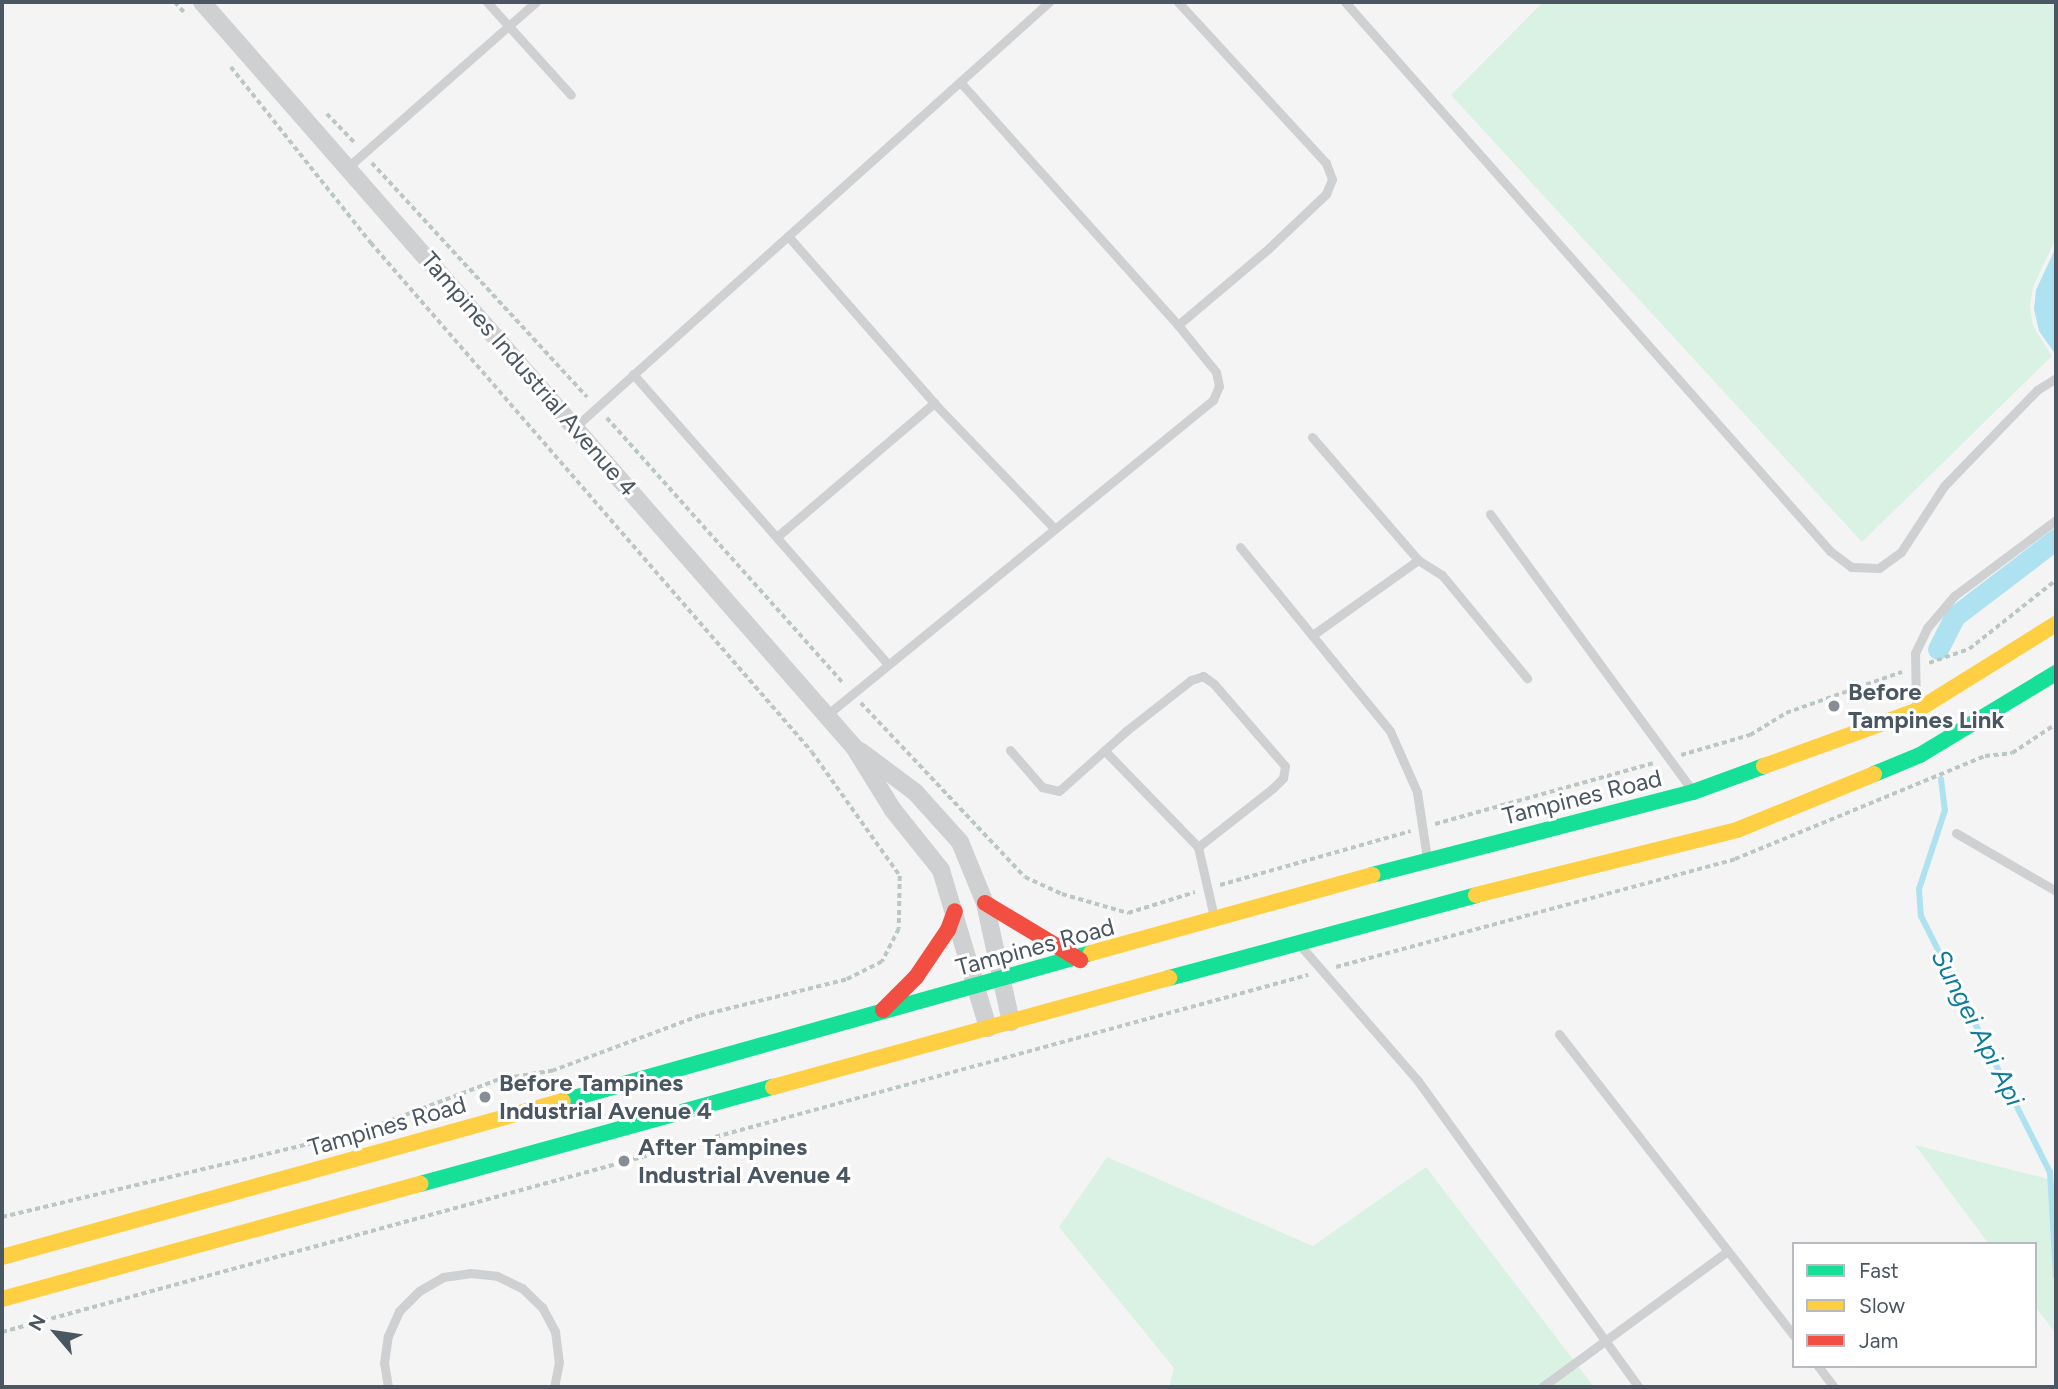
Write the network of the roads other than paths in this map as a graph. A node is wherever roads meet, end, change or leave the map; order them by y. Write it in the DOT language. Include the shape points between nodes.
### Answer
graph roads {
  1 [pos="202,2"];
  2 [pos="487,2"];
  3 [pos="536,2"];
  4 [pos="1049,2"];
  5 [pos="1178,2"];
  6 [pos="1345,2"];
  7 [pos="508,26"];
  8 [pos="960,82"];
  9 [pos="571,94"];
  10 [pos="348,167"];
  11 [pos="788,236"];
  12 [pos="1178,325"];
  13 [pos="634,374"];
  14 [pos="2056,378"];
  15 [pos="934,404"];
  16 [pos="575,428"];
  17 [pos="1312,437"];
  18 [pos="1489,514"];
  19 [pos="2056,520"];
  20 [pos="1053,527"];
  21 [pos="779,535"];
  22 [pos="1240,547"];
  23 [pos="1418,560"];
  24 [pos="2056,624"];
  25 [pos="1314,634"];
  26 [pos="888,664"];
  27 [pos="2056,673"];
  28 [pos="1527,678"];
  29 [pos="1916,710"];
  30 [pos="828,714"];
  31 [pos="854,747"];
  32 [pos="1010,750"];
  33 [pos="1105,751"];
  34 [pos="1693,792"];
  35 [pos="1956,833"];
  36 [pos="1198,847"];
  37 [pos="1427,860"];
  38 [pos="2056,891"];
  39 [pos="985,903"];
  40 [pos="955,912"];
  41 [pos="1215,922"];
  42 [pos="1298,943"];
  43 [pos="1080,960"];
  44 [pos="1002,979"];
  45 [pos="978,986"];
  46 [pos="881,1011"];
  47 [pos="1011,1022"];
  48 [pos="988,1028"];
  49 [pos="1559,1034"];
  50 [pos="1728,1251"];
  51 [pos="2,1257"];
  52 [pos="2,1298"];
  53 [pos="1792,1333"];
  54 [pos="1605,1343"];
  55 [pos="1820,1368"];
  56 [pos="388,1387"];
  57 [pos="554,1387"];
  58 [pos="1542,1387"];
  59 [pos="1639,1387"];
  60 [pos="1834,1387"];
  1 -- 10 [label="street, Tampines Industrial Avenue 4"];
  2 -- 7 [label="lane"];
  3 -- 7 [label="lane"];
  4 -- 8 [label="lane"];
  5 -- 12 [label="lane" via="1326,163 1332,179 1326,194"];
  6 -- 14 [label="lane" via="1821,541 1852,567 1879,568 1901,552 1944,486 2037,390"];
  7 -- 9 [label="lane"];
  7 -- 10 [label="lane"];
  8 -- 11 [label="lane"];
  8 -- 12 [label="lane"];
  10 -- 16 [label="street, Tampines Industrial Avenue 4"];
  11 -- 13 [label="lane"];
  11 -- 15 [label="lane"];
  12 -- 20 [label="lane" via="1216,372 1219,386 1213,400"];
  13 -- 16 [label="lane"];
  13 -- 21 [label="lane"];
  15 -- 20 [label="lane"];
  15 -- 21 [label="lane"];
  16 -- 30 [label="street, Tampines Industrial Avenue 4"];
  17 -- 23 [label="lane"];
  18 -- 34 [label="lane"];
  19 -- 29 [label="lane" via="1954,596 1927,628 1915,653"];
  20 -- 26 [label="lane"];
  21 -- 26 [label="lane"];
  22 -- 25 [label="lane"];
  23 -- 25 [label="lane"];
  23 -- 28 [label="lane" via="1441,575"];
  24 -- 29 [label="main road, Tampines Road"];
  25 -- 37 [label="lane" via="1390,731 1417,792"];
  26 -- 30 [label="lane"];
  27 -- 42 [label="main road" via="1920,755 1737,830 1663,845"];
  29 -- 34 [label="main road, Tampines Road"];
  30 -- 31 [label="street, Tampines Industrial Avenue 4"];
  31 -- 39 [label="street, Tampines Industrial Avenue 4" via="915,792 960,842"];
  31 -- 40 [label="street, Tampines Industrial Avenue 4" via="893,810 941,870"];
  32 -- 33 [label="lane" via="1050,792 1059,791"];
  33 -- 36 [label="lane"];
  33 -- 36 [label="lane" via="1191,680 1203,676 1214,684 1285,766 1283,778 1273,788"];
  34 -- 37 [label="main road, Tampines Road"];
  35 -- 38 [label="lane"];
  36 -- 41 [label="lane"];
  37 -- 41 [label="main road, Tampines Road"];
  39 -- 43 [label="main road"];
  39 -- 44 [label="street, Tampines Industrial Avenue 4"];
  40 -- 45 [label="street, Tampines Industrial Avenue 4"];
  40 -- 46 [label="main road" via="916,976"];
  41 -- 43 [label="main road, Tampines Road"];
  42 -- 47 [label="main road"];
  42 -- 54 [label="lane" via="1418,1081"];
  43 -- 44 [label="main road, Tampines Road"];
  44 -- 45 [label="main road, Tampines Road"];
  44 -- 47 [label="street, Tampines Industrial Avenue 4"];
  45 -- 46 [label="main road, Tampines Road"];
  45 -- 48 [label="street, Tampines Industrial Avenue 4"];
  46 -- 51 [label="main road, Tampines Road"];
  47 -- 48 [label="main road"];
  48 -- 52 [label="main road"];
  49 -- 50 [label="lane"];
  50 -- 53 [label="lane"];
  50 -- 54 [label="lane"];
  54 -- 58 [label="lane"];
  54 -- 59 [label="lane"];
  55 -- 60 [label="lane"];
  56 -- 57 [label="lane" via="384,1363 387,1336 399,1311 419,1291 443,1278 470,1273 497,1276 522,1288 542,1307 555,1331 559,1362"];
}
